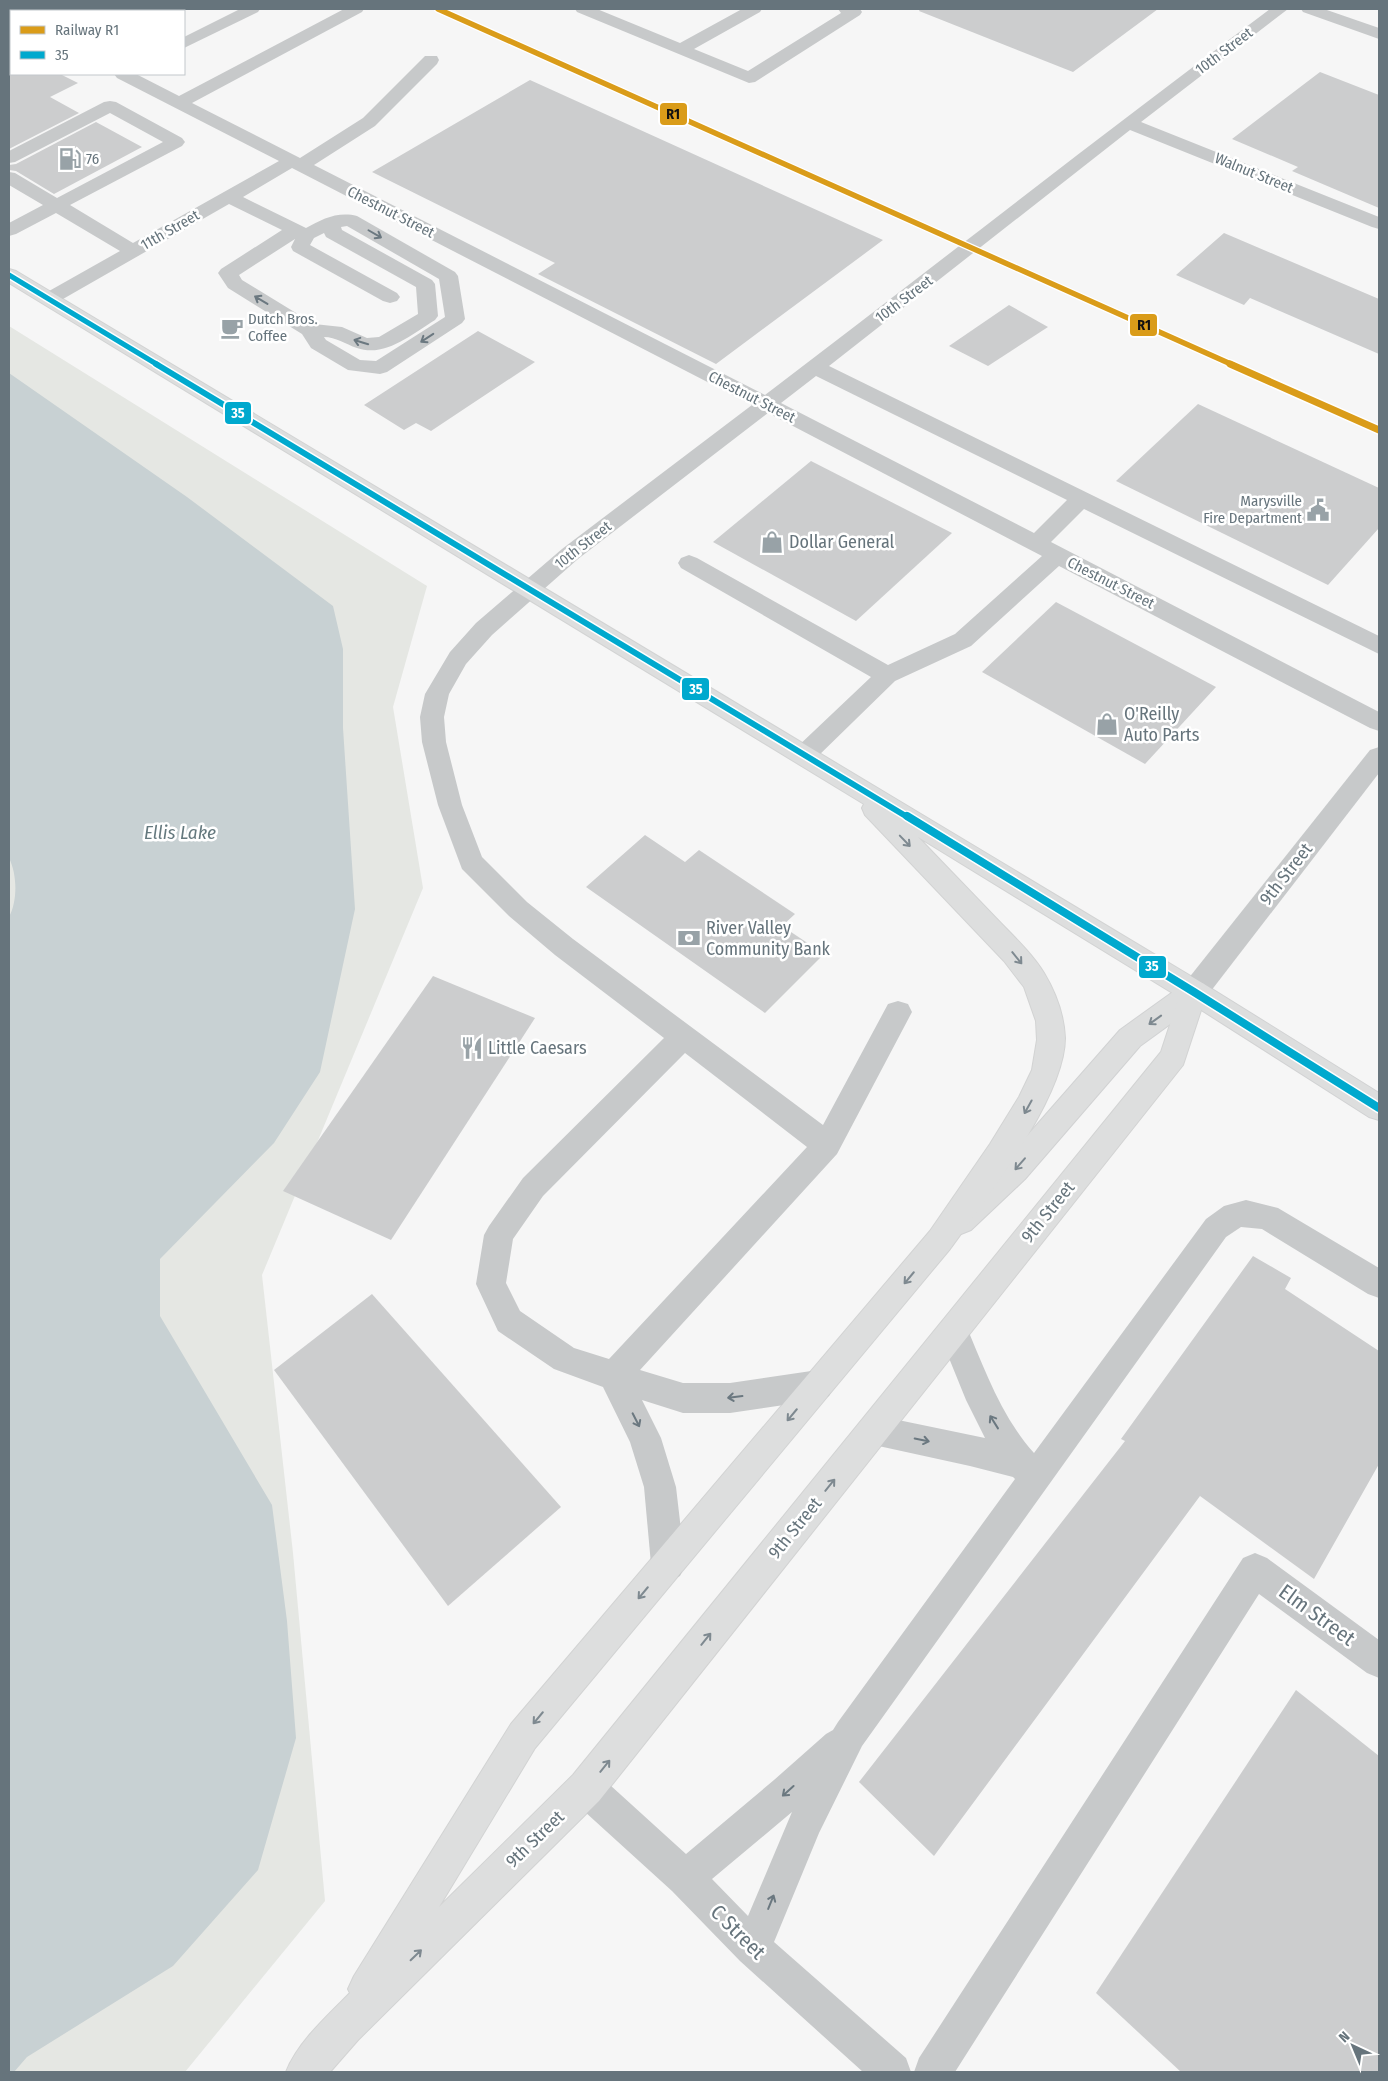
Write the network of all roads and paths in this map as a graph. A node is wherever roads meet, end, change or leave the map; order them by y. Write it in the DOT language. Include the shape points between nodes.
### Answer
graph roads {
  1 [pos="252,9"];
  2 [pos="356,9"];
  3 [pos="583,9"];
  4 [pos="754,9"];
  5 [pos="846,9"];
  6 [pos="1280,9"];
  7 [pos="1309,9"];
  8 [pos="1379,34"];
  9 [pos="185,42"];
  10 [pos="682,50"];
  11 [pos="431,60"];
  12 [pos="124,75"];
  13 [pos="141,103"];
  14 [pos="179,103"];
  15 [pos="1128,123"];
  16 [pos="9,158"];
  17 [pos="296,163"];
  18 [pos="9,177"];
  19 [pos="229,197"];
  20 [pos="54,206"];
  21 [pos="330,222"];
  22 [pos="1379,223"];
  23 [pos="9,230"];
  24 [pos="300,233"];
  25 [pos="133,252"];
  26 [pos="9,275"];
  27 [pos="390,297"];
  28 [pos="49,299"];
  29 [pos="310,330"];
  30 [pos="815,367"];
  31 [pos="766,404"];
  32 [pos="1081,499"];
  33 [pos="1036,544"];
  34 [pos="1057,555"];
  35 [pos="689,563"];
  36 [pos="528,589"];
  37 [pos="1379,646"];
  38 [pos="887,675"];
  39 [pos="1379,722"];
  40 [pos="804,755"];
  41 [pos="1379,756"];
  42 [pos="847,780"];
  43 [pos="1194,992"];
  44 [pos="898,1012"];
  45 [pos="683,1037"];
  46 [pos="1379,1108"];
  47 [pos="827,1144"];
  48 [pos="940,1240"];
  49 [pos="1379,1284"];
  50 [pos="953,1332"];
  51 [pos="614,1376"];
  52 [pos="818,1385"];
  53 [pos="874,1430"];
  54 [pos="1027,1470"];
  55 [pos="668,1564"];
  56 [pos="1379,1661"];
  57 [pos="850,1734"];
  58 [pos="586,1788"];
  59 [pos="685,1878"];
  60 [pos="753,1948"];
  61 [pos="344,2026"];
  62 [pos="306,2072"];
  63 [pos="892,2072"];
  64 [pos="933,2072"];
  1 -- 9 [label="street"];
  2 -- 14 [label="street"];
  3 -- 10 [label="street" via="619,17"];
  4 -- 10 [label="street"];
  5 -- 10 [label="street" via="854,12 749,78"];
  6 -- 15 [label="street, 10th Street"];
  7 -- 8 [label="street"];
  11 -- 17 [label="street, 11th Street" via="369,122"];
  12 -- 13 [label="street, Chestnut Street"];
  13 -- 14 [label="street, Chestnut Street"];
  13 -- 16 [label="street" via="110,106"];
  13 -- 20 [label="street" via="176,142"];
  14 -- 17 [label="street, Chestnut Street"];
  15 -- 22 [label="street, Walnut Street"];
  15 -- 30 [label="street, 10th Street"];
  17 -- 19 [label="street, 11th Street"];
  17 -- 31 [label="street, Chestnut Street"];
  18 -- 20 [label="street"];
  19 -- 24 [label="street"];
  19 -- 25 [label="street, 11th Street"];
  20 -- 23 [label="street"];
  20 -- 25 [label="street"];
  21 -- 24 [label="street"];
  21 -- 29 [label="street, one-way" via="333,232 425,284 428,316 383,343 364,344 335,331"];
  21 -- 29 [label="street, one-way" via="350,220 448,276 455,320 380,368 355,366 318,344"];
  24 -- 27 [label="street" via="300,247"];
  29 -- 24 [label="street, one-way" via="235,284 228,273"];
  25 -- 28 [label="street, 11th Street"];
  26 -- 28 [label="main road"];
  28 -- 36 [label="main road"];
  30 -- 31 [label="street, 10th Street"];
  30 -- 32 [label="street"];
  31 -- 33 [label="street, Chestnut Street"];
  31 -- 36 [label="street, 10th Street"];
  32 -- 33 [label="street"];
  32 -- 37 [label="street"];
  33 -- 34 [label="street, Chestnut Street"];
  34 -- 38 [label="street" via="963,640"];
  34 -- 39 [label="street, Chestnut Street"];
  35 -- 38 [label="street"];
  36 -- 40 [label="main road"];
  36 -- 45 [label="street, 10th Street" via="458,658 437,694 432,718 434,742 450,805 471,862 518,909"];
  38 -- 40 [label="street"];
  40 -- 42 [label="main road"];
  41 -- 43 [label="street, 9th Street"];
  42 -- 43 [label="main road"];
  42 -- 48 [label="main road, one-way" via="1013,953 1034,980 1050,1021 1051,1040 1046,1070 1030,1105"];
  43 -- 46 [label="main road"];
  43 -- 48 [label="main road, 9th Street, one-way" via="1130,1038 1015,1170"];
  43 -- 50 [label="main road, 9th Street" via="1173,1057"];
  44 -- 47 [label="street"];
  45 -- 47 [label="street, 10th Street"];
  45 -- 51 [label="street" via="533,1187 499,1235 491,1284 509,1322 565,1359"];
  47 -- 51 [label="street"];
  48 -- 52 [label="main road, 9th Street, one-way"];
  49 -- 54 [label="street" via="1268,1217 1248,1212 1230,1216 1216,1228"];
  50 -- 53 [label="main road, 9th Street"];
  54 -- 50 [label="street, one-way" via="986,1408"];
  52 -- 51 [label="street, one-way" via="730,1398 683,1398"];
  51 -- 55 [label="street, one-way" via="645,1438 660,1487"];
  52 -- 55 [label="main road, 9th Street, one-way"];
  53 -- 54 [label="street, one-way" via="970,1450"];
  58 -- 53 [label="main road, 9th Street, one-way"];
  54 -- 57 [label="street"];
  55 -- 61 [label="main road, 9th Street, one-way" via="523,1736"];
  56 -- 64 [label="street, Elm Street" via="1255,1570"];
  57 -- 59 [label="street, one-way" via="787,1793"];
  60 -- 57 [label="street, one-way" via="806,1821"];
  58 -- 59 [label="street, C Street"];
  61 -- 58 [label="main road, 9th Street, one-way"];
  59 -- 60 [label="street, C Street"];
  60 -- 63 [label="street, C Street"];
  61 -- 62 [label="main road, 9th Street"];
}
